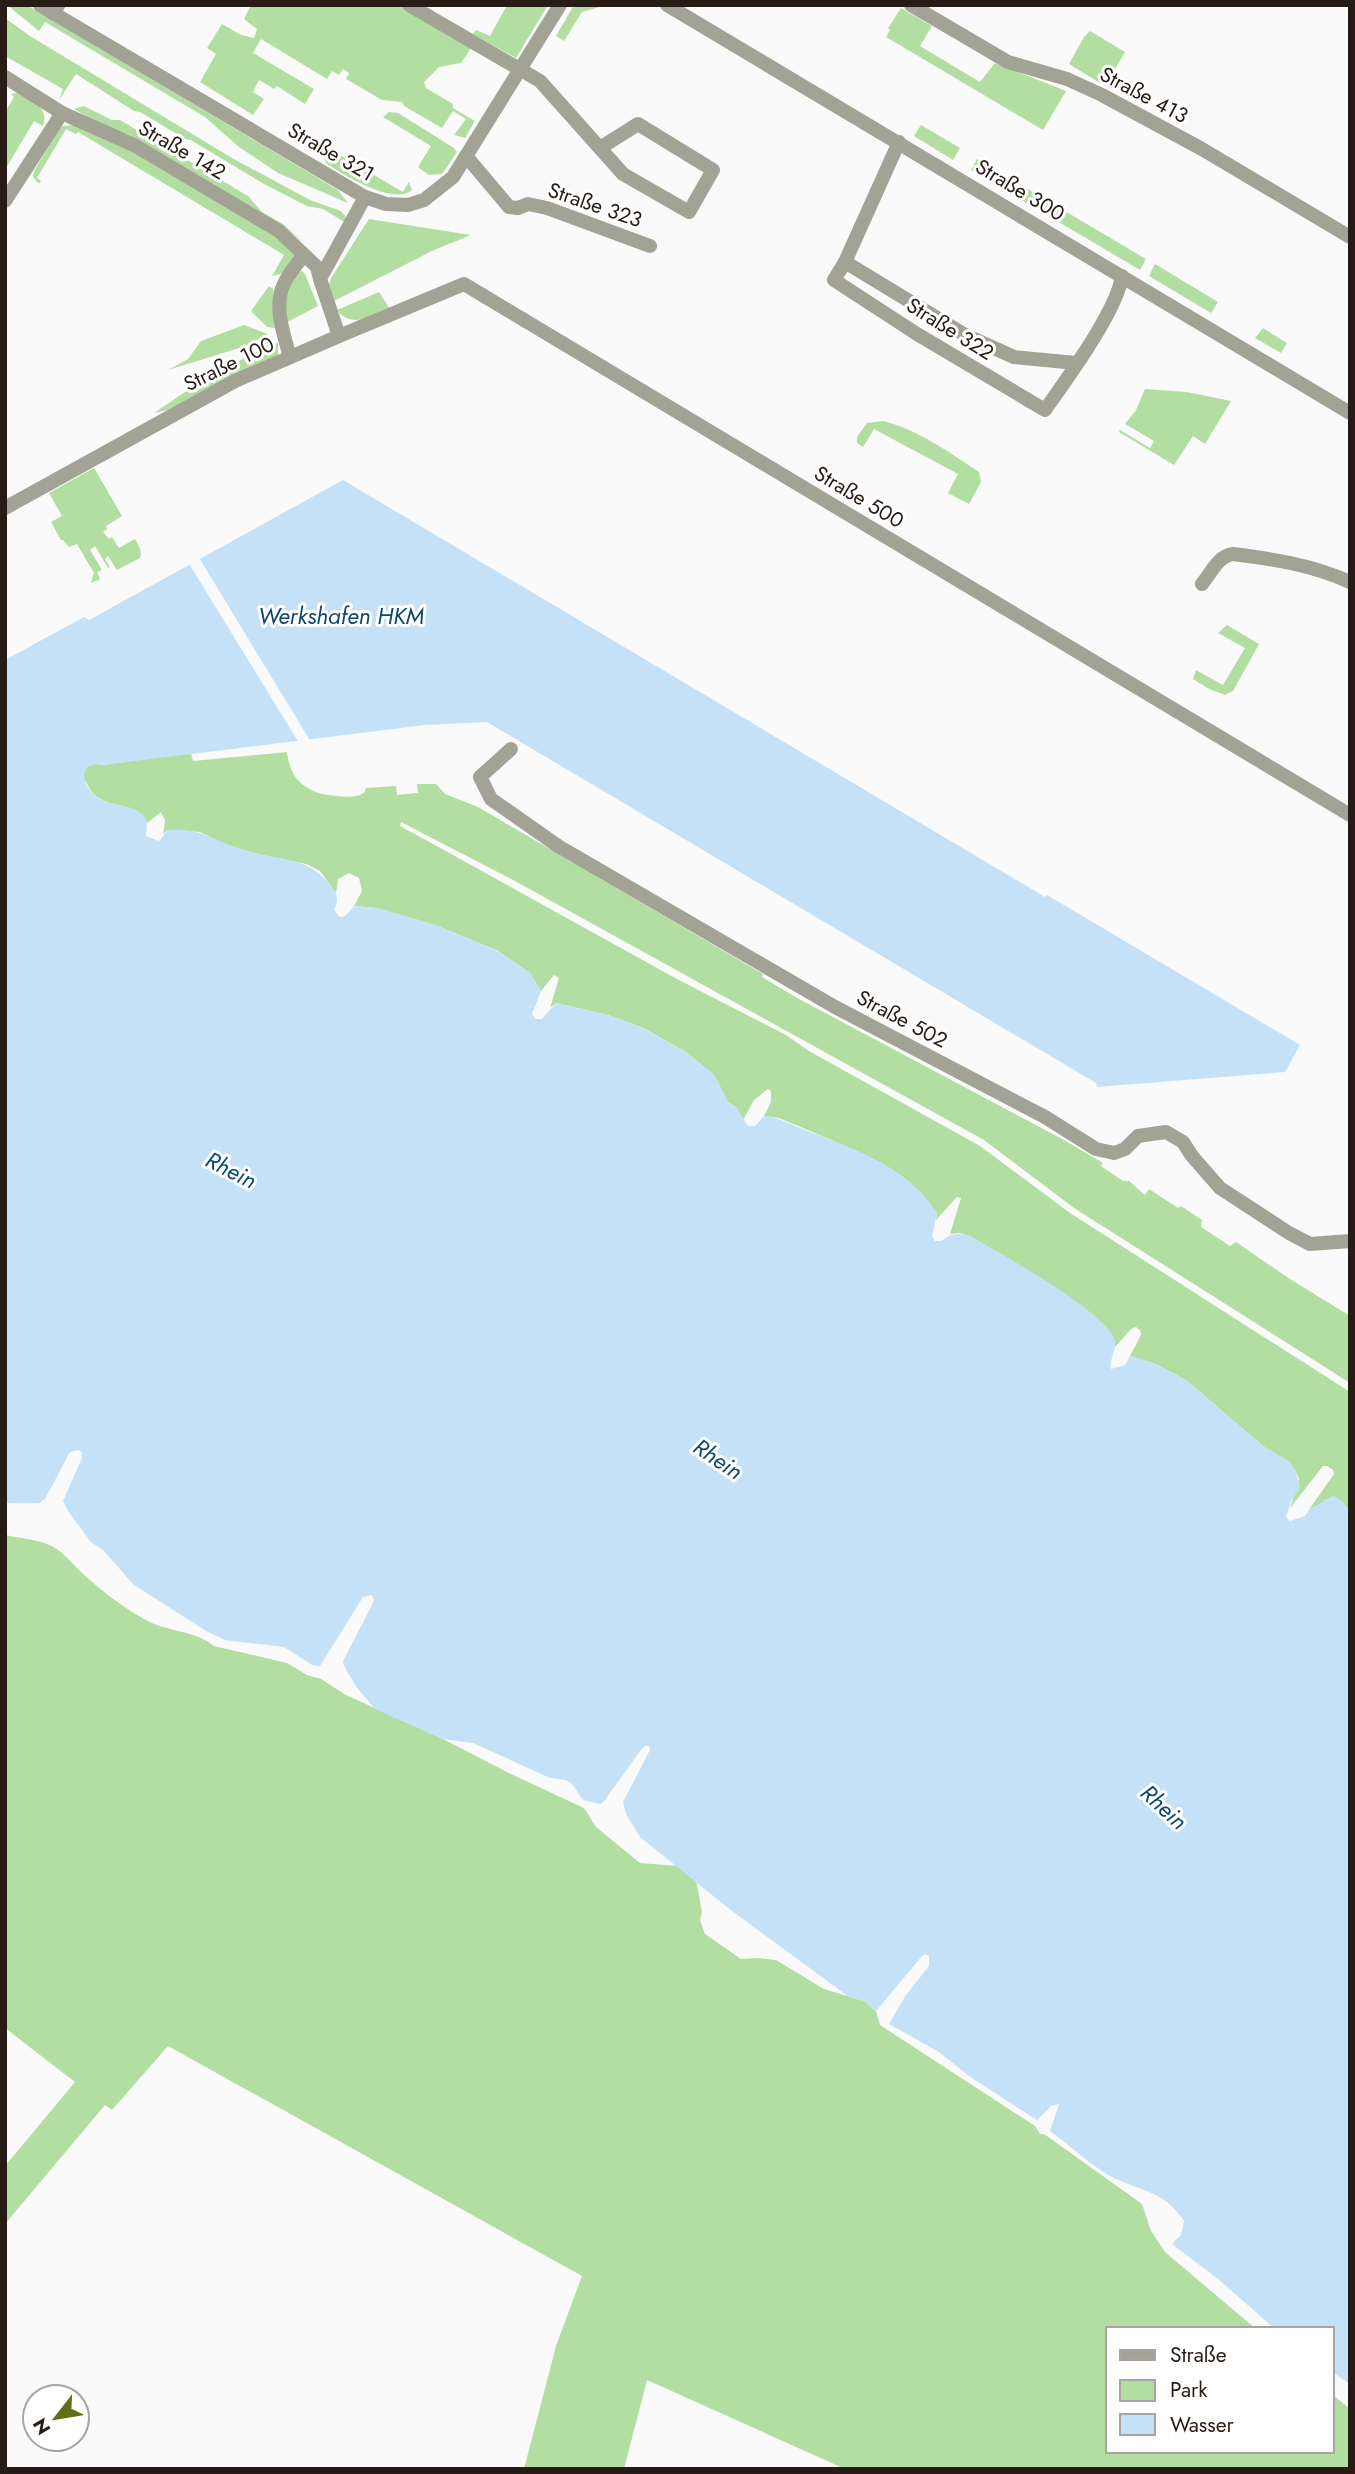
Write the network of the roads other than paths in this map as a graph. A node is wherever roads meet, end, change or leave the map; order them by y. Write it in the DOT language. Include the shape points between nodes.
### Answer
graph roads {
  1 [pos="40,5"];
  2 [pos="409,5"];
  3 [pos="560,5"];
  4 [pos="667,5"];
  5 [pos="911,5"];
  6 [pos="56,9"];
  7 [pos="520,71"];
  8 [pos="5,77"];
  9 [pos="62,113"];
  10 [pos="898,142"];
  11 [pos="600,148"];
  12 [pos="466,156"];
  13 [pos="365,197"];
  14 [pos="6,198"];
  15 [pos="1350,237"];
  16 [pos="650,246"];
  17 [pos="304,256"];
  18 [pos="845,262"];
  19 [pos="1122,276"];
  20 [pos="320,279"];
  21 [pos="339,336"];
  22 [pos="290,357"];
  23 [pos="1076,363"];
  24 [pos="1350,413"];
  25 [pos="5,509"];
  26 [pos="1350,582"];
  27 [pos="1202,584"];
  28 [pos="511,748"];
  29 [pos="1350,815"];
  30 [pos="1350,1241"];
  1 -- 6 [label="street, Straße 321"];
  2 -- 7 [label="street"];
  3 -- 7 [label="street, Straße 321"];
  4 -- 10 [label="street, Straße 300"];
  5 -- 15 [label="street, Straße 413" via="1008,62 1067,79 1102,95"];
  6 -- 13 [label="street, Straße 321"];
  7 -- 11 [label="street" via="540,80"];
  7 -- 12 [label="street, Straße 321"];
  8 -- 9 [label="street, Straße 142"];
  9 -- 14 [label="street"];
  9 -- 17 [label="street, Straße 142" via="145,151 279,231"];
  10 -- 18 [label="street, Straße 322"];
  10 -- 19 [label="street, Straße 300"];
  11 -- 11 [label="street" via="638,124 713,170 689,212 623,174"];
  12 -- 13 [label="street, Straße 321" via="453,177 424,200 386,204"];
  12 -- 16 [label="street, Straße 323" via="509,207 547,208"];
  13 -- 20 [label="street"];
  17 -- 20 [label="street, Straße 142" via="317,267"];
  17 -- 22 [label="street" via="280,295"];
  18 -- 23 [label="street" via="965,335 1014,357"];
  18 -- 23 [label="street, Straße 322" via="834,280 1045,410"];
  19 -- 23 [label="street, Straße 322" via="1108,313"];
  19 -- 24 [label="street, Straße 300"];
  20 -- 21 [label="street"];
  21 -- 22 [label="street, Straße 100"];
  21 -- 29 [label="street, Straße 500" via="464,284"];
  22 -- 25 [label="street, Straße 100" via="235,381"];
  26 -- 27 [label="street" via="1287,561 1233,554 1218,562"];
  28 -- 30 [label="street, Straße 502" via="480,777 491,799 558,846 835,1007 1045,1117 1096,1149 1114,1153 1138,1136 1166,1132 1183,1142 1220,1188 1289,1233 1310,1244"];
}
